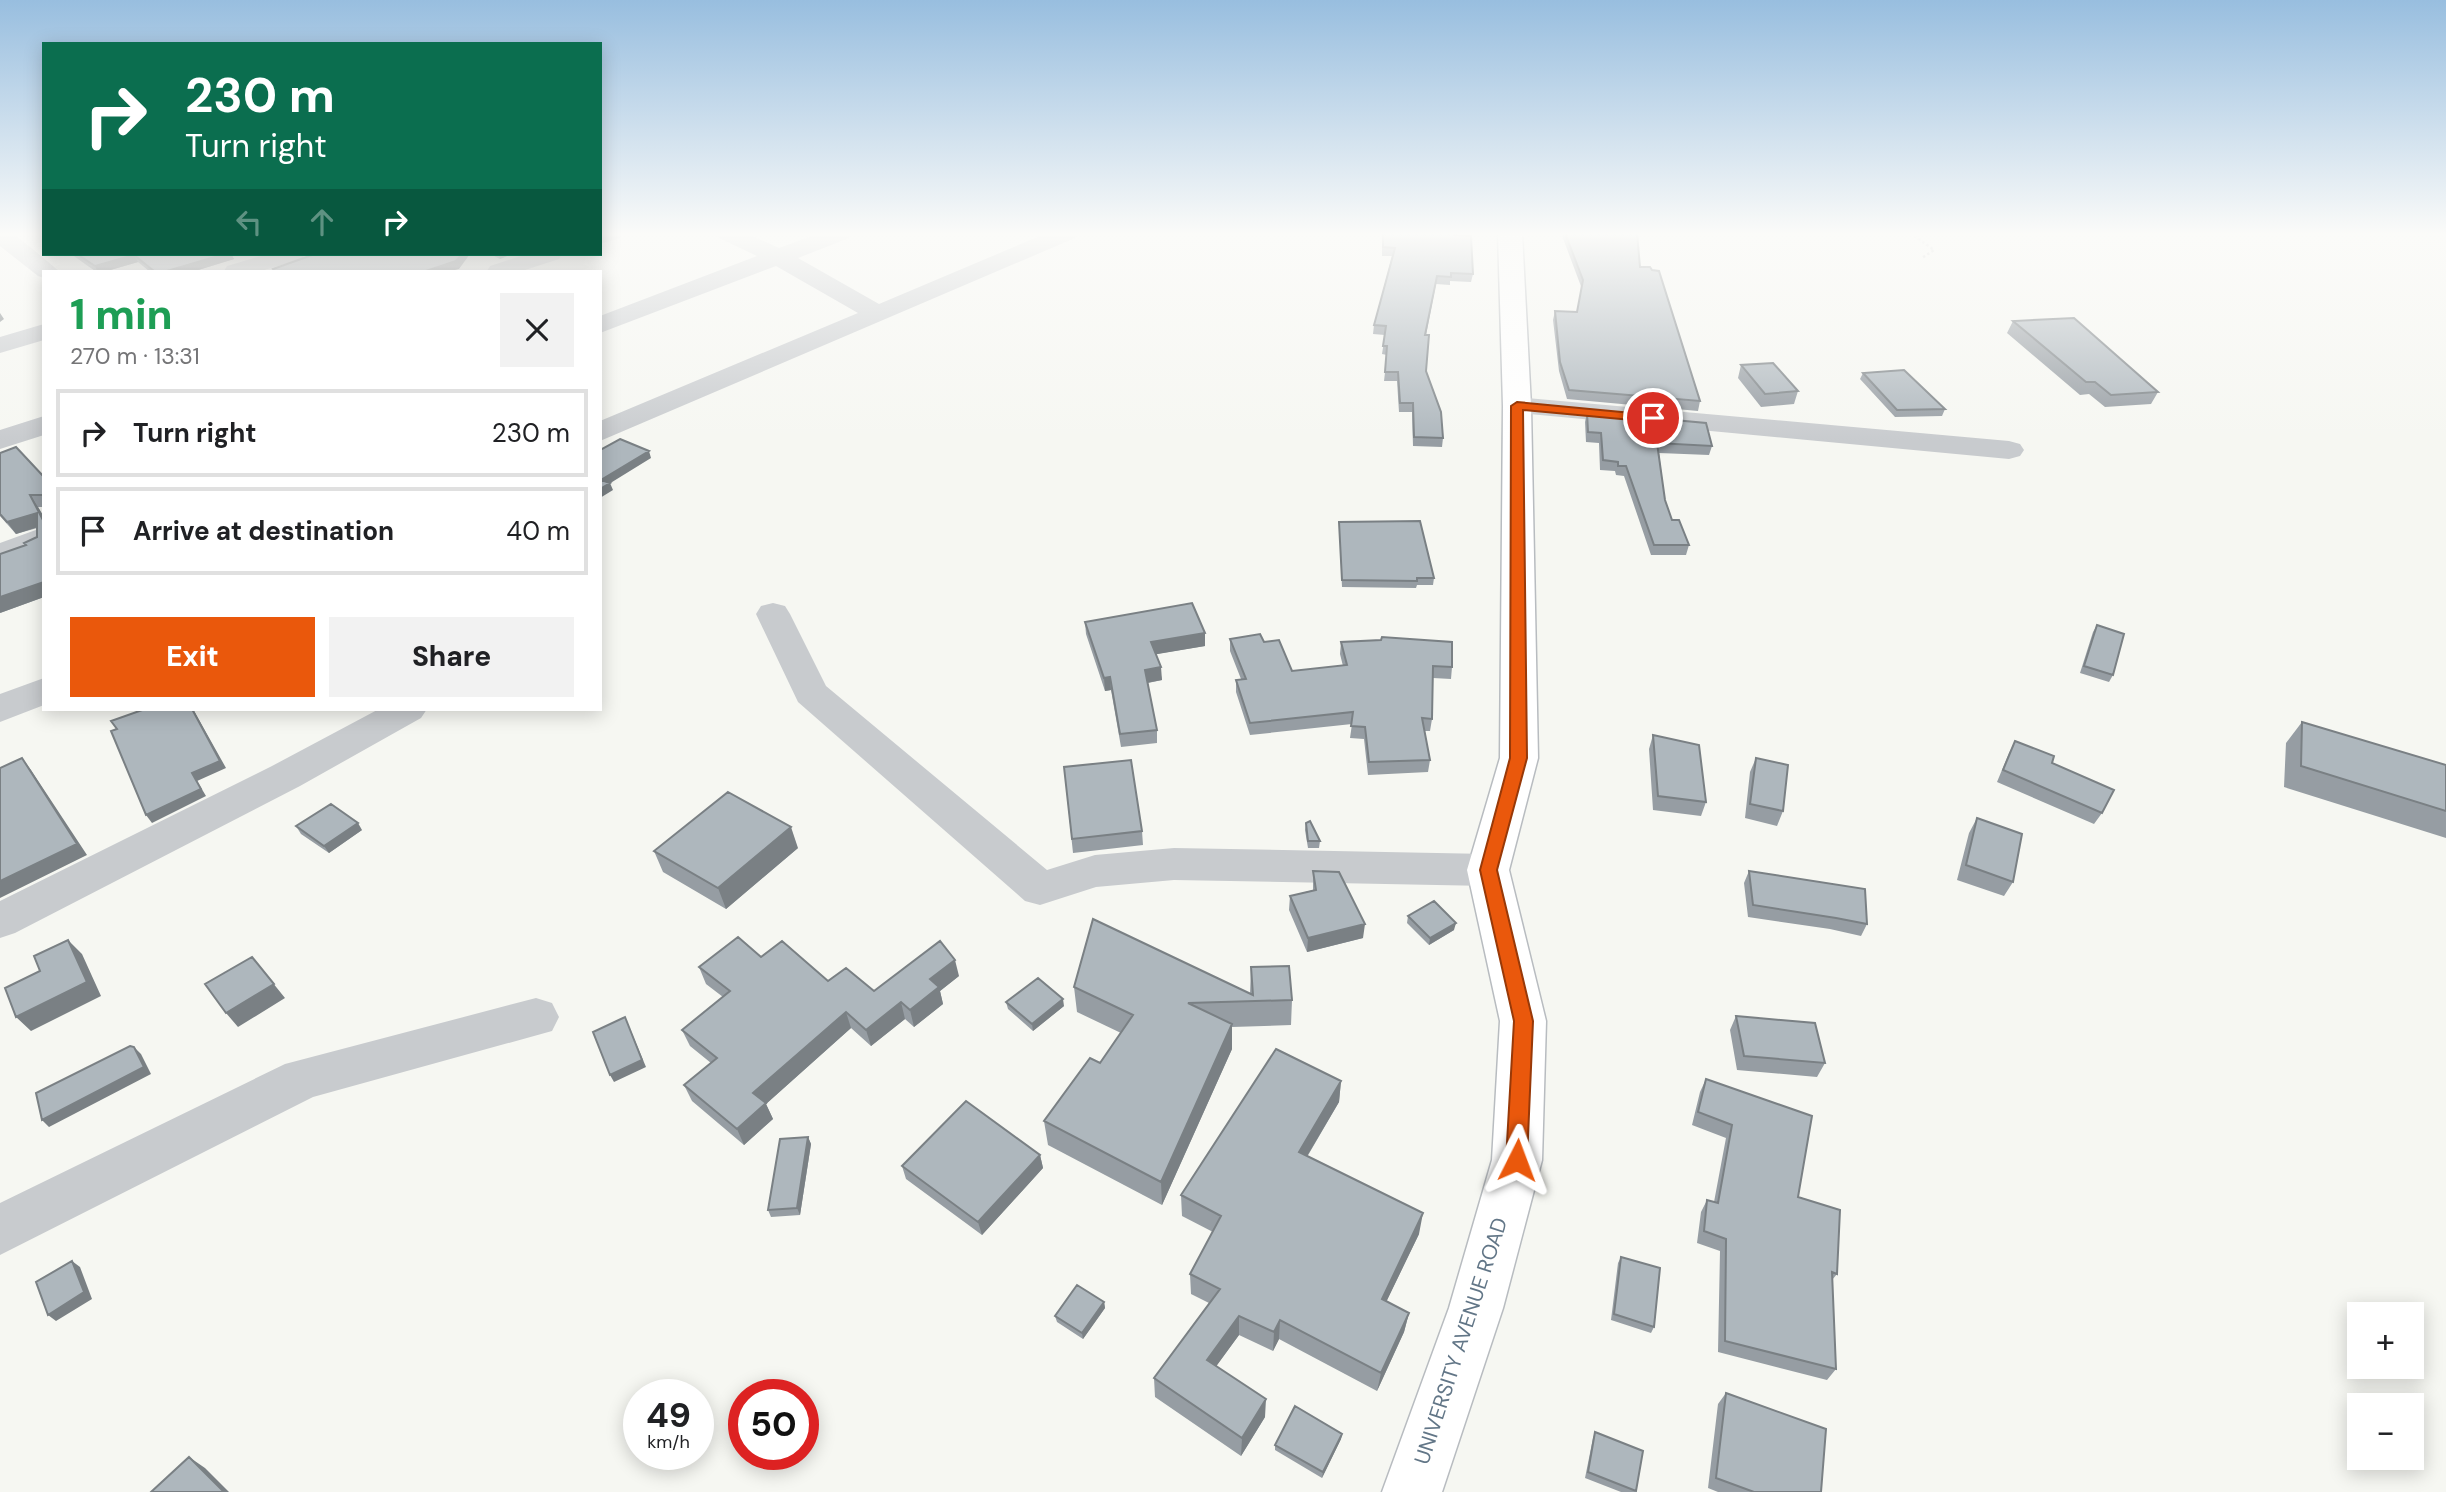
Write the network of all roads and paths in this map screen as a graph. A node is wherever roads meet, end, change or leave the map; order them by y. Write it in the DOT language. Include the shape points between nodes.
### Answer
graph roads {
  1 [pos="659,303"];
  2 [pos="859,303"];
  3 [pos="905,303"];
  4 [pos="1513,303"];
  5 [pos="879,314"];
  6 [pos="602,324"];
  7 [pos="42,332"];
  8 [pos="0,345"];
  9 [pos="1517,406"];
  10 [pos="42,426"];
  11 [pos="602,431"];
  12 [pos="0,440"];
  13 [pos="2009,450"];
  14 [pos="42,538"];
  15 [pos="0,554"];
  16 [pos="773,614"];
  17 [pos="42,691"];
  18 [pos="0,709"];
  19 [pos="404,711"];
  20 [pos="1488,870"];
  21 [pos="0,921"];
  22 [pos="536,1017"];
  23 [pos="0,1230"];
  24 [pos="1412,1492"];
  1 -- 6 [label="street"];
  2 -- 5 [label="street"];
  3 -- 5 [label="street"];
  4 -- 9 [label="main road, UNIVERSITY AVENUE ROAD"];
  5 -- 11 [label="street"];
  7 -- 8 [label="street"];
  9 -- 13 [label="street"];
  9 -- 20 [label="main road, UNIVERSITY AVENUE ROAD" via="1518,758"];
  10 -- 12 [label="street"];
  14 -- 15 [label="street"];
  16 -- 20 [label="street" via="811,693 1040,889 1095,871 1174,864"];
  17 -- 18 [label="street"];
  19 -- 21 [label="street"];
  20 -- 24 [label="main road, UNIVERSITY AVENUE ROAD" via="1523,1021 1517,1160 1476,1308"];
  22 -- 23 [label="street" via="302,1079"];
}
